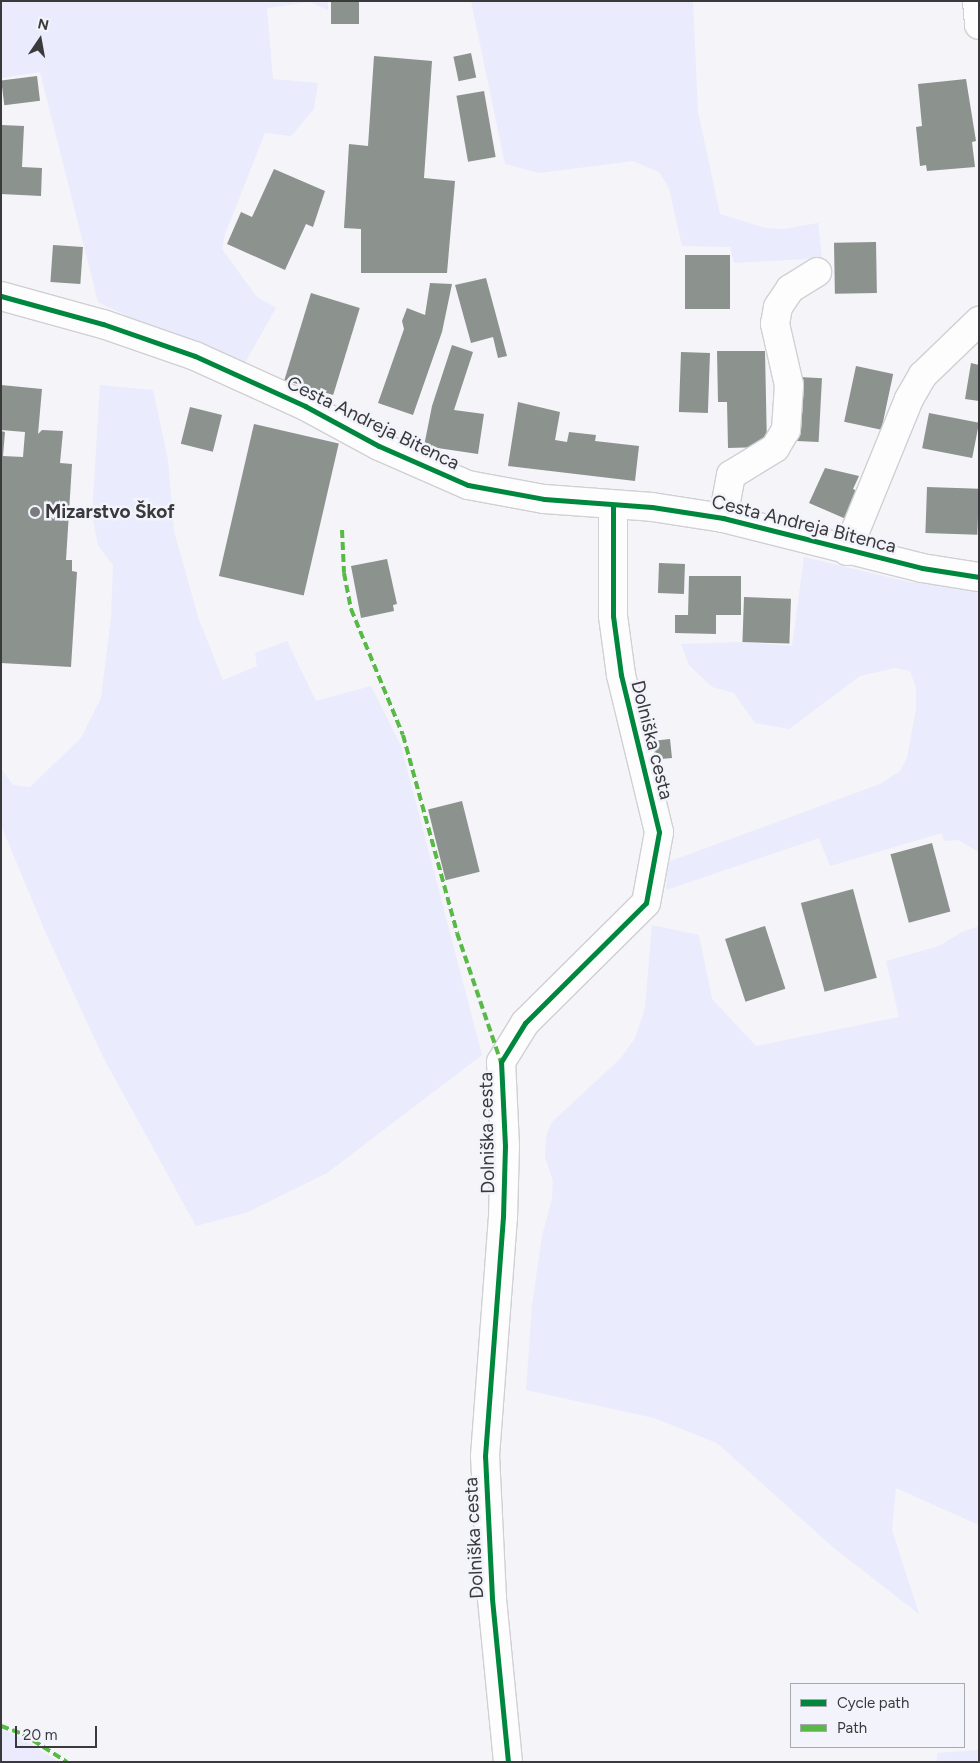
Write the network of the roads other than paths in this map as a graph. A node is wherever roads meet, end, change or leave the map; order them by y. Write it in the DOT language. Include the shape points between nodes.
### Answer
graph roads {
  1 [pos="976,1"];
  2 [pos="979,25"];
  3 [pos="817,272"];
  4 [pos="1,296"];
  5 [pos="979,321"];
  6 [pos="613,506"];
  7 [pos="723,518"];
  8 [pos="847,550"];
  9 [pos="979,577"];
  10 [pos="508,1762"];
  1 -- 2 [label="street"];
  3 -- 7 [label="street" via="790,289 778,307 775,324 789,385 786,430 775,448 731,475"];
  4 -- 6 [label="street, Cesta Andreja Bitenca" via="103,324 195,356 305,406 379,446 468,484 544,499"];
  5 -- 8 [label="street" via="923,375 909,399"];
  6 -- 7 [label="street, Cesta Andreja Bitenca" via="652,507"];
  6 -- 10 [label="street, Dolniška cesta" via="613,616 621,675 659,832 646,903 525,1023 501,1062 505,1146 503,1217 485,1456 492,1598"];
  7 -- 8 [label="street, Cesta Andreja Bitenca"];
  8 -- 9 [label="street, Cesta Andreja Bitenca" via="922,568"];
}
